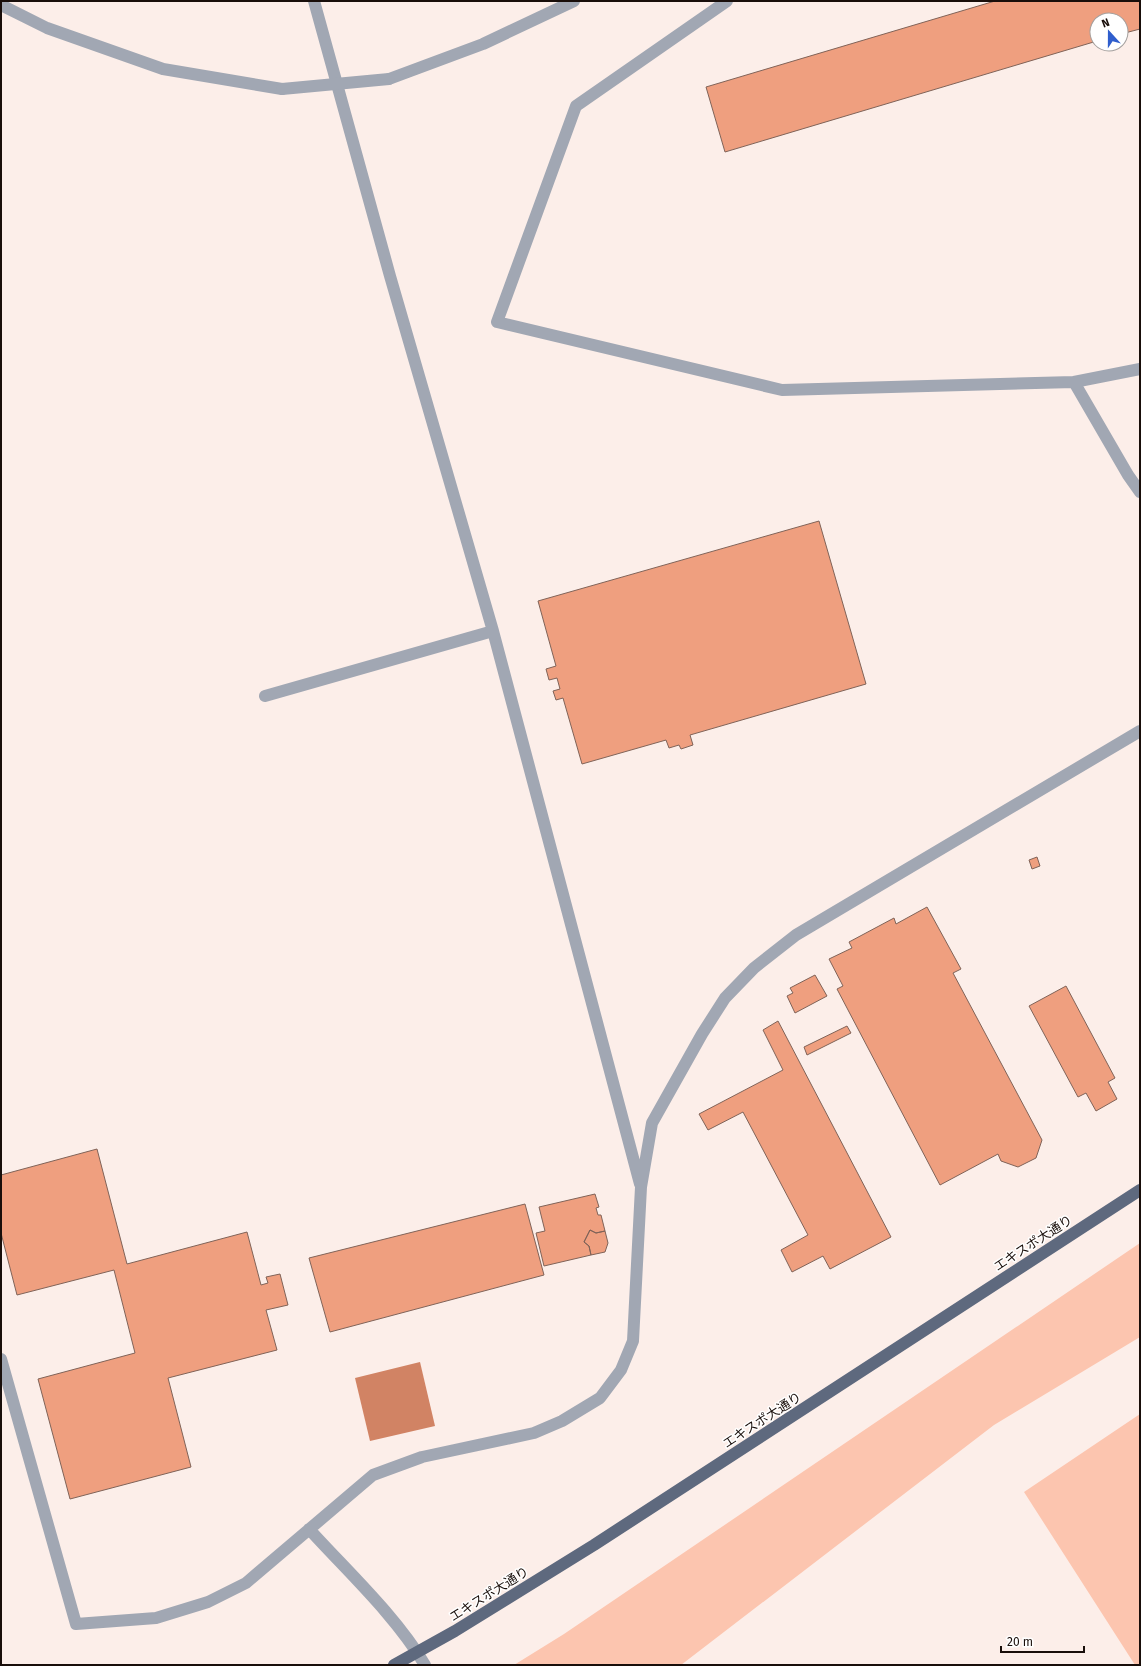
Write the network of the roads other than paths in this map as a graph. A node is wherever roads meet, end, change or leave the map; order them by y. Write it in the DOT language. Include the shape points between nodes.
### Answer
graph roads {
  1 [pos="314,1"];
  2 [pos="574,1"];
  3 [pos="727,1"];
  4 [pos="1,5"];
  5 [pos="1140,369"];
  6 [pos="1074,382"];
  7 [pos="1140,492"];
  8 [pos="493,631"];
  9 [pos="265,696"];
  10 [pos="1140,731"];
  11 [pos="641,1187"];
  12 [pos="1140,1190"];
  13 [pos="1,1359"];
  14 [pos="309,1529"];
  15 [pos="417,1653"];
  16 [pos="394,1665"];
  17 [pos="424,1665"];
  1 -- 8 [label="street" via="390,276"];
  2 -- 4 [label="street, bridge" via="483,44 388,79 282,89 163,69 47,28"];
  3 -- 6 [label="street" via="576,106 496,322 782,390"];
  5 -- 6 [label="street"];
  6 -- 7 [label="street"];
  8 -- 9 [label="street"];
  8 -- 11 [label="street"];
  10 -- 11 [label="street" via="796,935 754,968 725,998 663,1102 652,1124"];
  11 -- 14 [label="street" via="633,1341 621,1370 600,1398 562,1421 534,1433 422,1457 373,1475"];
  12 -- 15 [label="main road, エキスポ大通り" via="594,1545"];
  13 -- 14 [label="street" via="76,1624 156,1618 208,1602 246,1583"];
  14 -- 15 [label="street" via="387,1614"];
  15 -- 16 [label="main road, エキスポ大通り"];
  15 -- 17 [label="street"];
}
